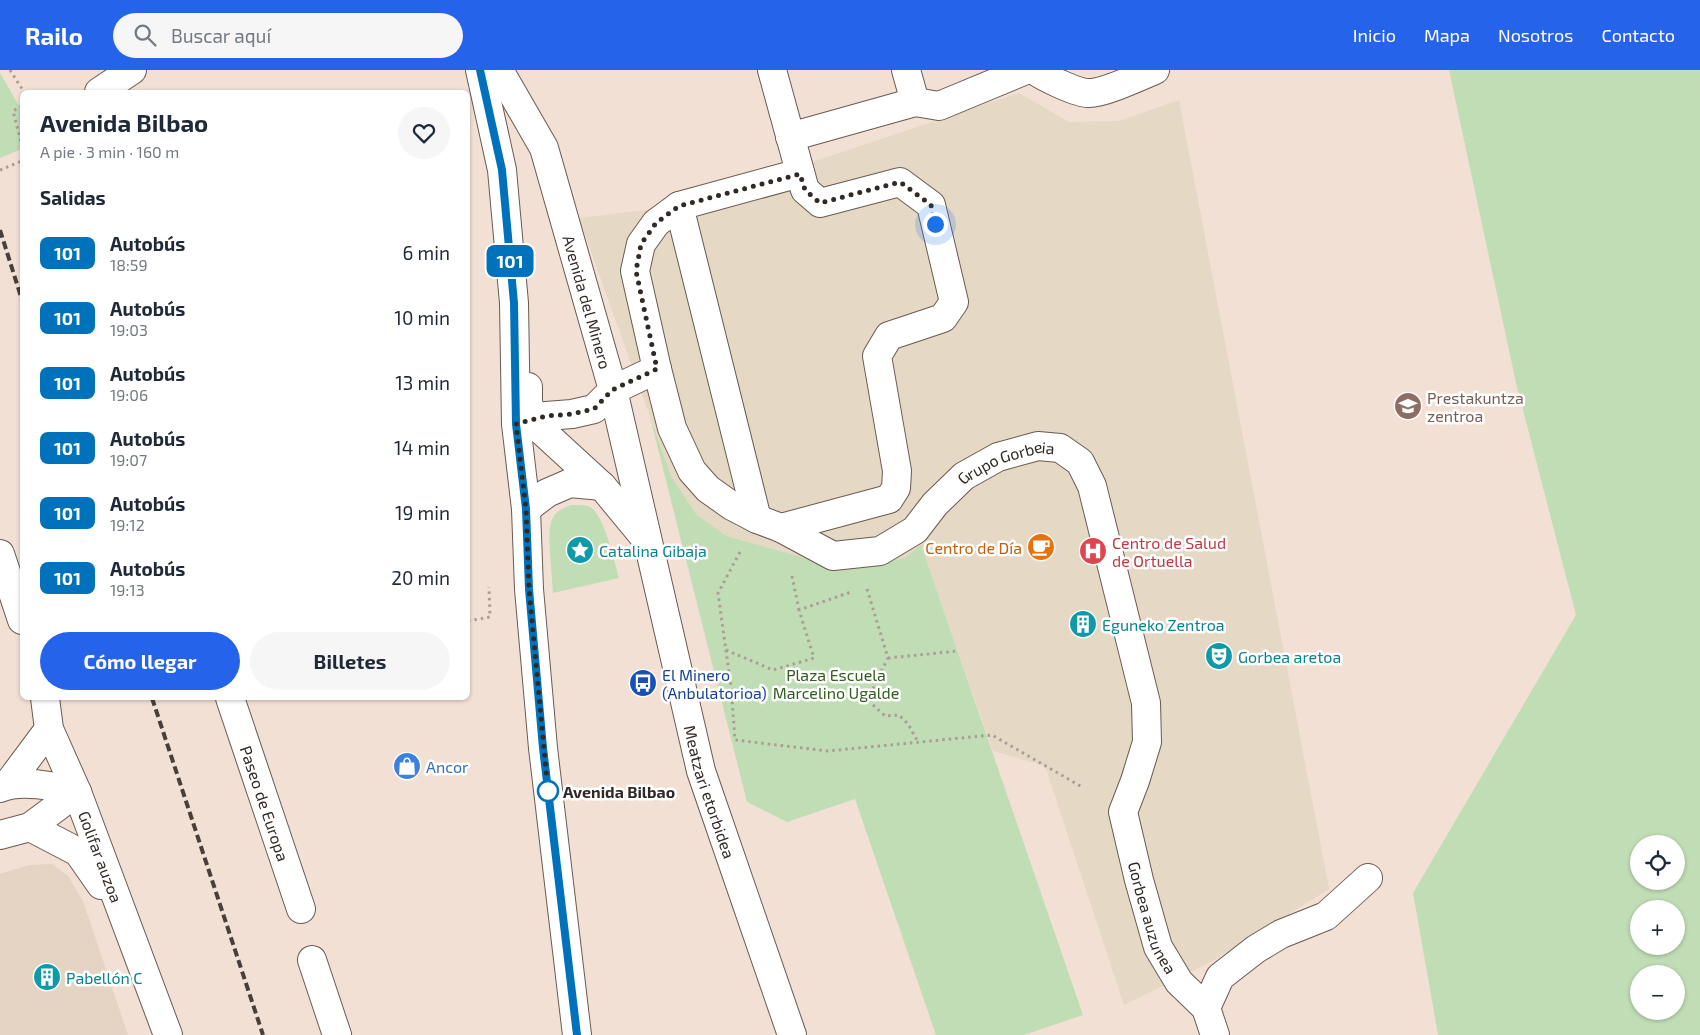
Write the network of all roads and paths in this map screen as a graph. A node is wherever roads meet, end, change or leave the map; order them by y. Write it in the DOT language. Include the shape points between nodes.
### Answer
graph roads {
  1 [pos="10,70"];
  2 [pos="132,70"];
  3 [pos="480,70"];
  4 [pos="499,70"];
  5 [pos="772,70"];
  6 [pos="906,70"];
  7 [pos="1026,70"];
  8 [pos="1034,70"];
  9 [pos="1155,70"];
  10 [pos="23,90"];
  11 [pos="101,90"];
  12 [pos="915,102"];
  13 [pos="20,107"];
  14 [pos="20,137"];
  15 [pos="790,137"];
  16 [pos="20,162"];
  17 [pos="0,170"];
  18 [pos="800,174"];
  19 [pos="679,206"];
  20 [pos="657,369"];
  21 [pos="612,390"];
  22 [pos="525,422"];
  23 [pos="602,486"];
  24 [pos="526,509"];
  25 [pos="769,524"];
  26 [pos="649,543"];
  27 [pos="0,554"];
  28 [pos="489,587"];
  29 [pos="20,614"];
  30 [pos="470,621"];
  31 [pos="725,650"];
  32 [pos="958,651"];
  33 [pos="888,658"];
  34 [pos="45,700"];
  35 [pos="231,700"];
  36 [pos="49,729"];
  37 [pos="918,742"];
  38 [pos="4,786"];
  39 [pos="1082,787"];
  40 [pos="76,792"];
  41 [pos="1123,812"];
  42 [pos="30,827"];
  43 [pos="0,835"];
  44 [pos="1368,878"];
  45 [pos="301,909"];
  46 [pos="126,921"];
  47 [pos="312,960"];
  48 [pos="1206,1008"];
  49 [pos="168,1035"];
  50 [pos="337,1035"];
  51 [pos="577,1035"];
  52 [pos="792,1035"];
  53 [pos="1215,1035"];
  1 -- 10 [label="path"];
  2 -- 11 [label="street"];
  3 -- 22 [label="street" via="502,170 523,228 528,403"];
  4 -- 21 [label="street, Avenida del Minero" via="544,148"];
  5 -- 15 [label="street"];
  6 -- 12 [label="street"];
  7 -- 12 [label="street" via="939,106"];
  8 -- 9 [label="street" via="1045,78 1088,93"];
  12 -- 15 [label="street"];
  13 -- 14 [label="path" via="13,111"];
  15 -- 18 [label="street"];
  16 -- 17 [label="path"];
  18 -- 19 [label="street"];
  18 -- 25 [label="street" via="805,190 820,203 900,182 931,205 954,302 944,318 889,336 877,356 897,471 896,488 889,499"];
  19 -- 20 [label="street, Grupo Gorbeia" via="656,223 641,244 636,271"];
  19 -- 25 [label="street"];
  20 -- 21 [label="street"];
  20 -- 25 [label="street, Grupo Gorbeia" via="672,428 692,471 708,489 732,506"];
  21 -- 22 [label="street" via="594,409"];
  21 -- 26 [label="street, Avenida del Minero"];
  22 -- 23 [label="street" via="542,432"];
  22 -- 24 [label="street"];
  23 -- 24 [label="street" via="570,483 547,493"];
  23 -- 26 [label="street"];
  24 -- 51 [label="street" via="529,589 542,738"];
  25 -- 31 [label="path" via="718,593"];
  25 -- 41 [label="street, Grupo Gorbeia" via="834,556 880,551 915,530 935,504 964,476 998,457 1038,446 1060,448 1080,462 1092,486 1146,703 1146,742"];
  26 -- 52 [label="street, Meatzari etorbidea" via="701,771"];
  27 -- 29 [label="street"];
  28 -- 30 [label="path" via="490,617"];
  31 -- 33 [label="path" via="773,670 814,658 799,610 866,587"];
  31 -- 37 [label="path" via="735,740 828,750"];
  32 -- 33 [label="path"];
  33 -- 37 [label="path" via="874,685 871,703 885,716 900,715"];
  34 -- 36 [label="street, Golifar auzoa"];
  35 -- 45 [label="street, Paseo de Europa"];
  36 -- 38 [label="street, Golifar auzoa"];
  36 -- 40 [label="street, Golifar auzoa"];
  37 -- 39 [label="path" via="992,735"];
  38 -- 40 [label="street, Golifar auzoa" via="52,786"];
  40 -- 42 [label="street, Golifar auzoa"];
  40 -- 46 [label="street, Golifar auzoa"];
  41 -- 48 [label="street, Gorbea auzunea" via="1158,946 1179,982"];
  42 -- 43 [label="street, Golifar auzoa"];
  42 -- 46 [label="street, Golifar auzoa" via="78,852"];
  44 -- 48 [label="street" via="1326,916 1281,934 1220,977"];
  46 -- 49 [label="street, Golifar auzoa"];
  47 -- 50 [label="street"];
  48 -- 53 [label="street, Gorbea auzunea"];
}
